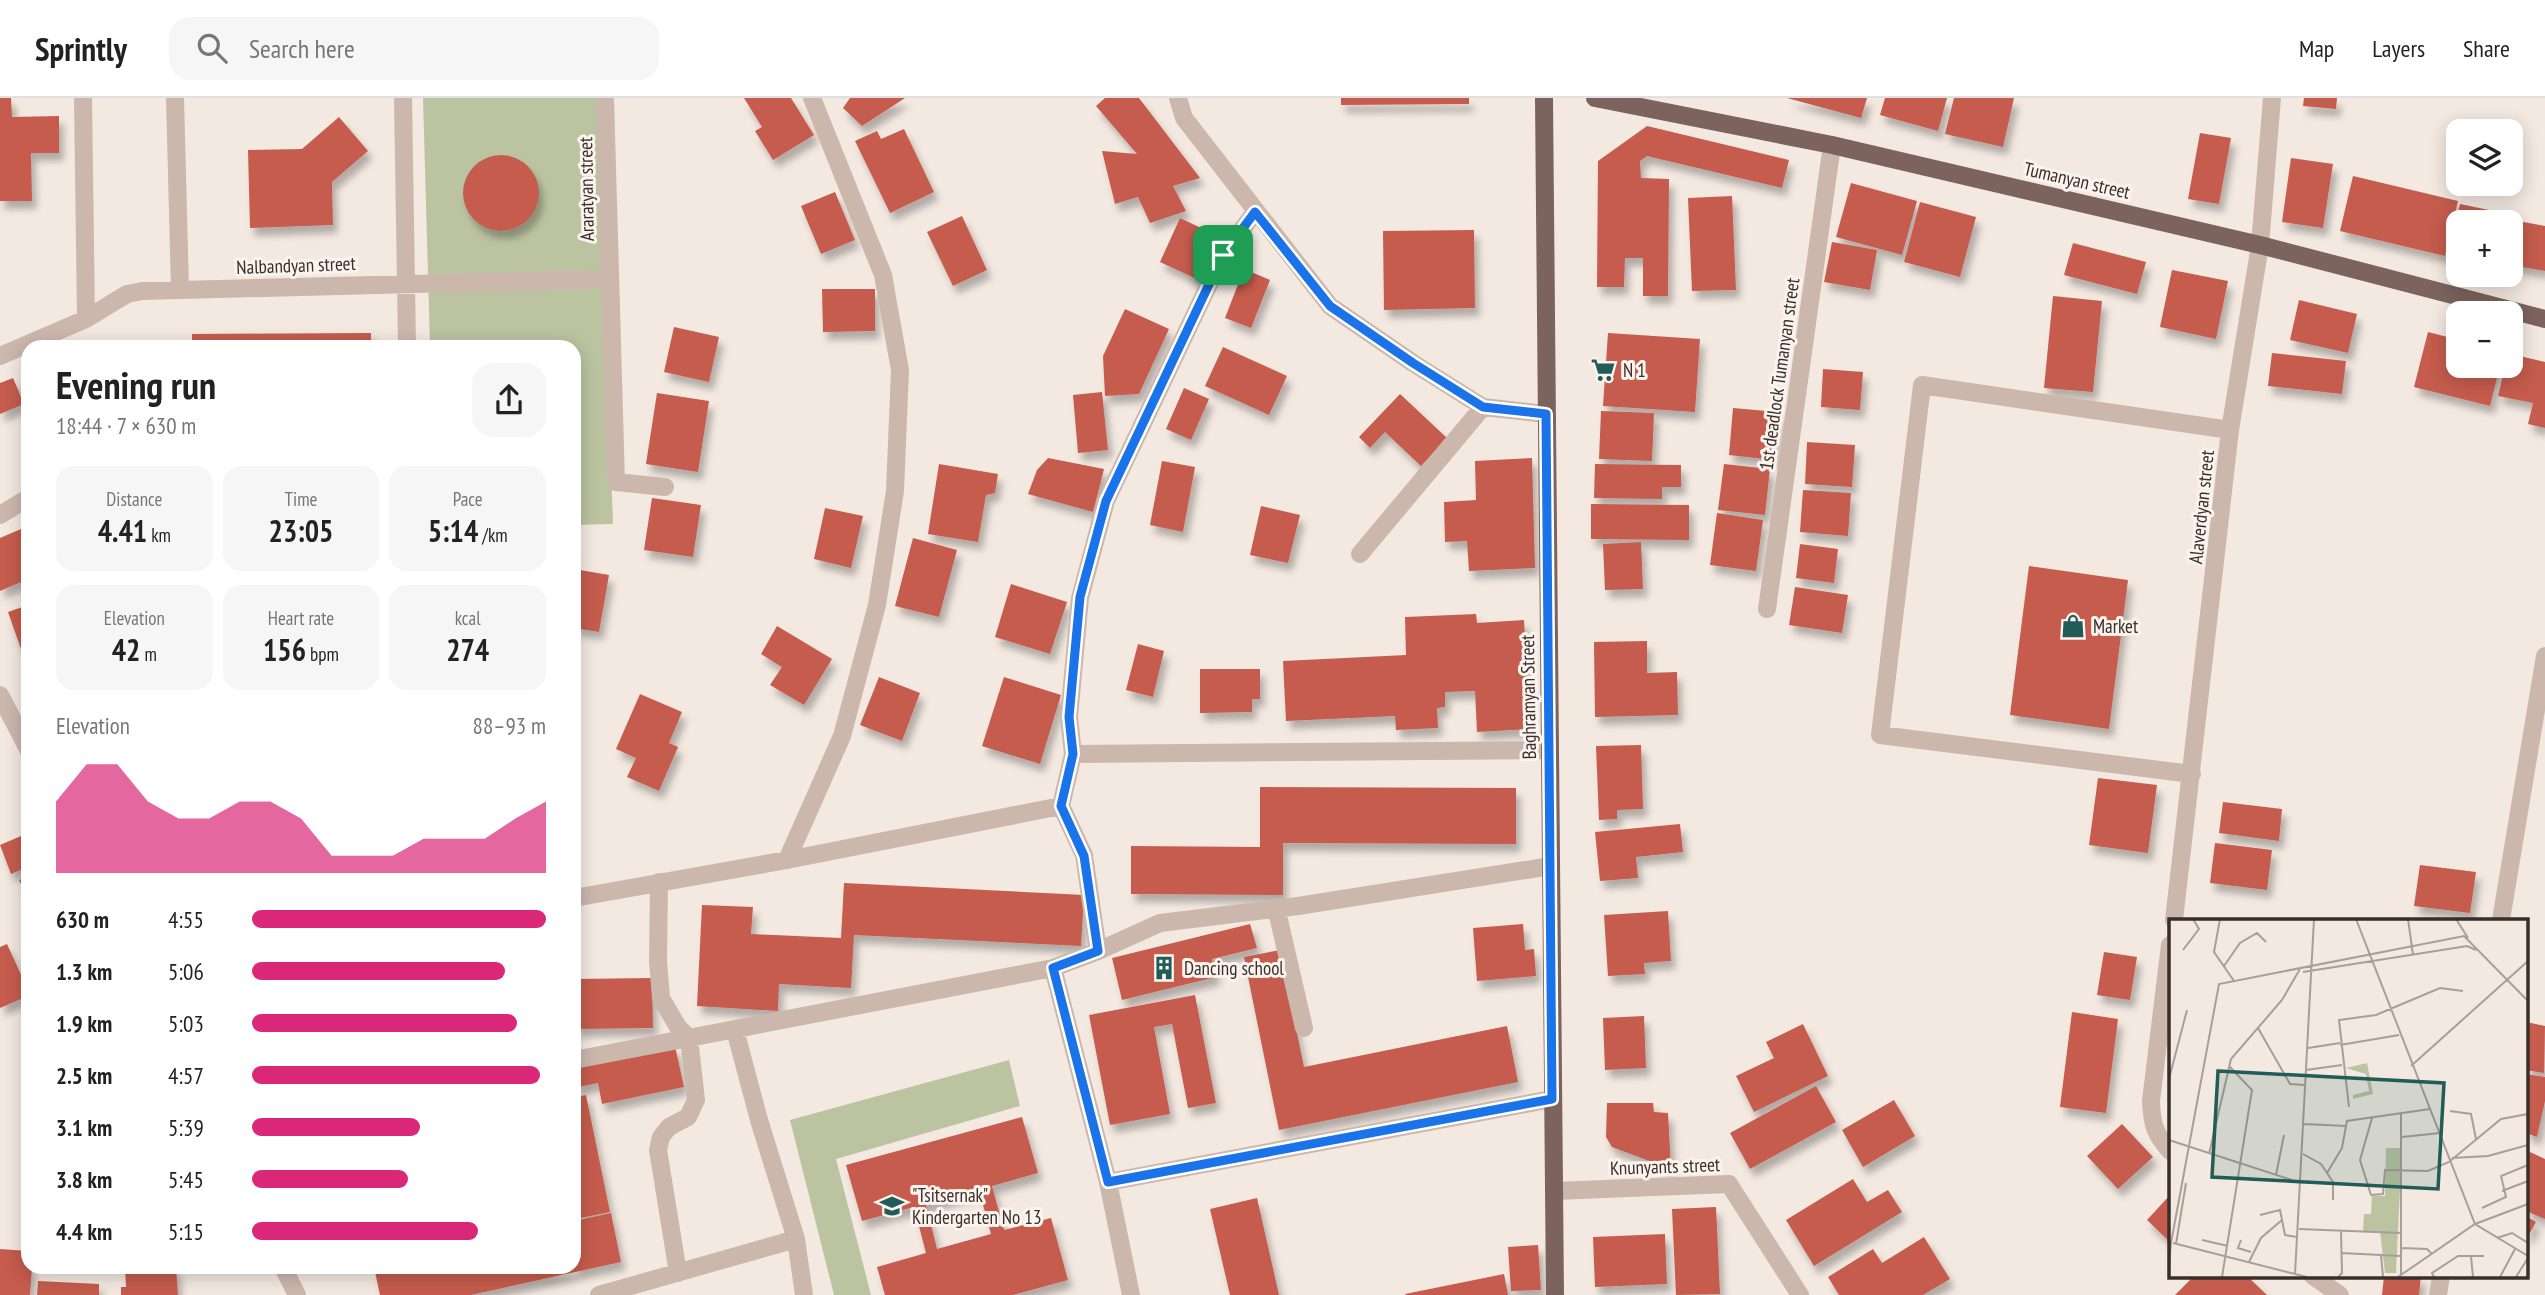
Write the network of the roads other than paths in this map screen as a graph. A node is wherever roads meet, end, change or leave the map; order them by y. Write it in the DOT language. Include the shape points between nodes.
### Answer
graph roads {
  1 [pos="83,98"];
  2 [pos="175,98"];
  3 [pos="403,98"];
  4 [pos="605,98"];
  5 [pos="813,98"];
  6 [pos="1178,98"];
  7 [pos="1544,98"];
  8 [pos="1595,98"];
  9 [pos="2272,98"];
  10 [pos="1832,145"];
  11 [pos="1255,212"];
  12 [pos="2260,245"];
  13 [pos="609,279"];
  14 [pos="407,283"];
  15 [pos="180,290"];
  16 [pos="86,319"];
  17 [pos="2545,319"];
  18 [pos="37,340"];
  19 [pos="407,340"];
  20 [pos="21,347"];
  21 [pos="0,356"];
  22 [pos="1483,407"];
  23 [pos="1546,414"];
  24 [pos="2230,430"];
  25 [pos="665,487"];
  26 [pos="21,502"];
  27 [pos="0,515"];
  28 [pos="1360,554"];
  29 [pos="1767,609"];
  30 [pos="2545,656"];
  31 [pos="0,695"];
  32 [pos="21,723"];
  33 [pos="1550,750"];
  34 [pos="1073,754"];
  35 [pos="2192,774"];
  36 [pos="1061,806"];
  37 [pos="787,860"];
  38 [pos="1551,866"];
  39 [pos="659,882"];
  40 [pos="581,897"];
  41 [pos="1276,907"];
  42 [pos="2174,919"];
  43 [pos="2501,919"];
  44 [pos="1098,951"];
  45 [pos="2169,961"];
  46 [pos="1053,968"];
  47 [pos="1304,1028"];
  48 [pos="735,1030"];
  49 [pos="689,1038"];
  50 [pos="581,1059"];
  51 [pos="1552,1099"];
  52 [pos="2169,1149"];
  53 [pos="1108,1182"];
  54 [pos="1555,1191"];
  55 [pos="796,1239"];
  56 [pos="678,1273"];
  57 [pos="286,1274"];
  58 [pos="2315,1278"];
  59 [pos="297,1295"];
  60 [pos="599,1295"];
  61 [pos="804,1295"];
  62 [pos="1130,1295"];
  63 [pos="1555,1295"];
  64 [pos="1800,1295"];
  65 [pos="2340,1295"];
  1 -- 16 [label="street"];
  2 -- 15 [label="street"];
  3 -- 14 [label="street"];
  4 -- 13 [label="street, Araratyan street"];
  5 -- 37 [label="street" via="883,275 900,370 895,491 877,605 842,736"];
  6 -- 11 [label="street" via="1184,118"];
  7 -- 23 [label="main road, Baghramyan Street"];
  8 -- 10 [label="main road, Tumanyan street"];
  9 -- 12 [label="street, Alaverdyan street"];
  10 -- 12 [label="main road, Tumanyan street"];
  10 -- 29 [label="street, 1st deadlock Tumanyan street"];
  11 -- 22 [label="street" via="1330,306"];
  11 -- 34 [label="street" via="1223,255 1106,501 1080,597 1069,717"];
  12 -- 17 [label="main road, Tumanyan street"];
  12 -- 24 [label="street, Alaverdyan street"];
  13 -- 14 [label="street, Nalbandyan street"];
  13 -- 25 [label="street, Araratyan street" via="615,482"];
  14 -- 15 [label="street, Nalbandyan street"];
  14 -- 19 [label="street"];
  15 -- 16 [label="street, Nalbandyan street" via="127,294"];
  16 -- 18 [label="street, Nalbandyan street"];
  20 -- 21 [label="street, Nalbandyan street"];
  22 -- 23 [label="street"];
  22 -- 28 [label="street"];
  23 -- 33 [label="main road, Baghramyan Street"];
  24 -- 35 [label="street, Alaverdyan street"];
  24 -- 35 [label="street" via="1922,385 1880,735"];
  26 -- 27 [label="street"];
  30 -- 43 [label="street"];
  31 -- 32 [label="street"];
  33 -- 34 [label="street"];
  33 -- 38 [label="main road, Baghramyan Street"];
  34 -- 36 [label="street"];
  35 -- 42 [label="street, Alaverdyan street"];
  36 -- 37 [label="street"];
  36 -- 44 [label="street" via="1084,856"];
  37 -- 39 [label="street"];
  38 -- 41 [label="street"];
  38 -- 51 [label="main road, Baghramyan Street"];
  39 -- 40 [label="street"];
  39 -- 49 [label="street" via="661,998"];
  41 -- 44 [label="street" via="1160,923"];
  41 -- 47 [label="street"];
  44 -- 46 [label="street"];
  45 -- 52 [label="street" via="2151,1119"];
  46 -- 48 [label="street"];
  46 -- 53 [label="street"];
  48 -- 49 [label="street"];
  48 -- 55 [label="street"];
  49 -- 50 [label="street"];
  49 -- 56 [label="street" via="696,1100 688,1117 661,1137 658,1150"];
  51 -- 53 [label="street"];
  51 -- 54 [label="main road, Baghramyan Street"];
  53 -- 62 [label="street"];
  54 -- 63 [label="main road, Baghramyan Street"];
  54 -- 64 [label="street, Knunyants street" via="1729,1184"];
  55 -- 56 [label="street"];
  55 -- 61 [label="street"];
  56 -- 60 [label="street"];
  57 -- 59 [label="street"];
  58 -- 65 [label="street"];
}
